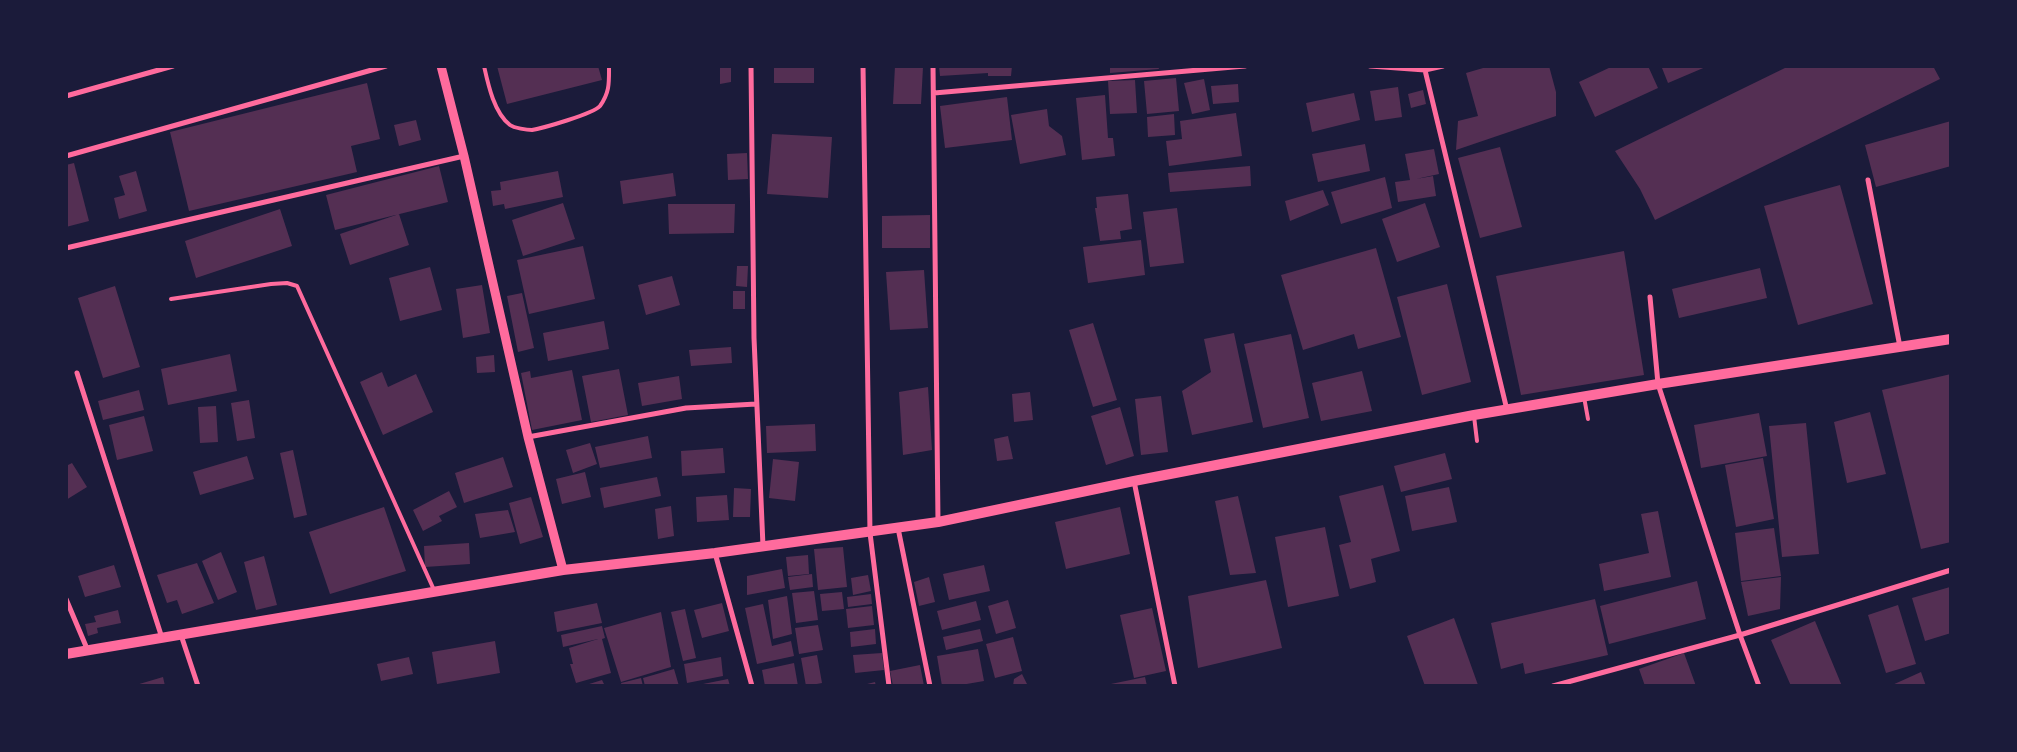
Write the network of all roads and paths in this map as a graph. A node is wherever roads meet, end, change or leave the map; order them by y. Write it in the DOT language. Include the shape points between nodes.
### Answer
graph roads {
  1 [pos="173,66"];
  2 [pos="386,66"];
  3 [pos="441,66"];
  4 [pos="484,66"];
  5 [pos="609,66"];
  6 [pos="751,66"];
  7 [pos="863,66"];
  8 [pos="934,66"];
  9 [pos="1245,66"];
  10 [pos="1370,66"];
  11 [pos="1443,66"];
  12 [pos="1425,68"];
  13 [pos="934,93"];
  14 [pos="66,96"];
  15 [pos="66,156"];
  16 [pos="464,156"];
  17 [pos="1868,180"];
  18 [pos="66,248"];
  19 [pos="1650,297"];
  20 [pos="171,299"];
  21 [pos="1951,339"];
  22 [pos="1900,347"];
  23 [pos="77,373"];
  24 [pos="1658,384"];
  25 [pos="1584,397"];
  26 [pos="756,404"];
  27 [pos="1507,410"];
  28 [pos="1474,415"];
  29 [pos="1588,419"];
  30 [pos="528,437"];
  31 [pos="1477,441"];
  32 [pos="1134,481"];
  33 [pos="938,522"];
  34 [pos="898,528"];
  35 [pos="870,533"];
  36 [pos="763,546"];
  37 [pos="715,553"];
  38 [pos="564,570"];
  39 [pos="1951,570"];
  40 [pos="435,592"];
  41 [pos="66,599"];
  42 [pos="181,635"];
  43 [pos="1740,635"];
  44 [pos="162,638"];
  45 [pos="88,651"];
  46 [pos="66,654"];
  47 [pos="198,686"];
  48 [pos="752,686"];
  49 [pos="888,686"];
  50 [pos="930,686"];
  51 [pos="1175,686"];
  52 [pos="1553,686"];
  53 [pos="1759,686"];
  1 -- 14 [label="street"];
  2 -- 15 [label="street"];
  3 -- 16 [label="street"];
  4 -- 5 [label="lane" via="497,108 510,126 530,130 576,118 598,108 609,89"];
  6 -- 26 [label="street"];
  7 -- 35 [label="street"];
  8 -- 13 [label="street"];
  9 -- 13 [label="street"];
  10 -- 12 [label="street"];
  11 -- 12 [label="street"];
  12 -- 27 [label="street"];
  13 -- 33 [label="street"];
  16 -- 18 [label="street"];
  16 -- 30 [label="street"];
  17 -- 22 [label="street"];
  19 -- 24 [label="street"];
  20 -- 40 [label="lane" via="271,284 297,286"];
  21 -- 22 [label="main road"];
  22 -- 24 [label="main road"];
  23 -- 44 [label="street"];
  24 -- 25 [label="main road"];
  24 -- 43 [label="street"];
  25 -- 27 [label="main road"];
  25 -- 29 [label="lane"];
  26 -- 30 [label="street" via="686,408"];
  26 -- 36 [label="street"];
  27 -- 28 [label="main road"];
  28 -- 31 [label="lane"];
  28 -- 32 [label="main road"];
  30 -- 38 [label="street"];
  32 -- 33 [label="main road"];
  32 -- 51 [label="street"];
  33 -- 34 [label="main road"];
  34 -- 35 [label="main road"];
  34 -- 50 [label="street"];
  35 -- 36 [label="main road"];
  35 -- 49 [label="street"];
  36 -- 37 [label="main road"];
  37 -- 38 [label="main road"];
  37 -- 48 [label="street"];
  38 -- 40 [label="main road"];
  39 -- 43 [label="street"];
  40 -- 42 [label="main road"];
  41 -- 45 [label="street"];
  42 -- 44 [label="main road"];
  42 -- 47 [label="street"];
  43 -- 52 [label="street"];
  43 -- 53 [label="street"];
  44 -- 45 [label="main road"];
  45 -- 46 [label="main road"];
}
